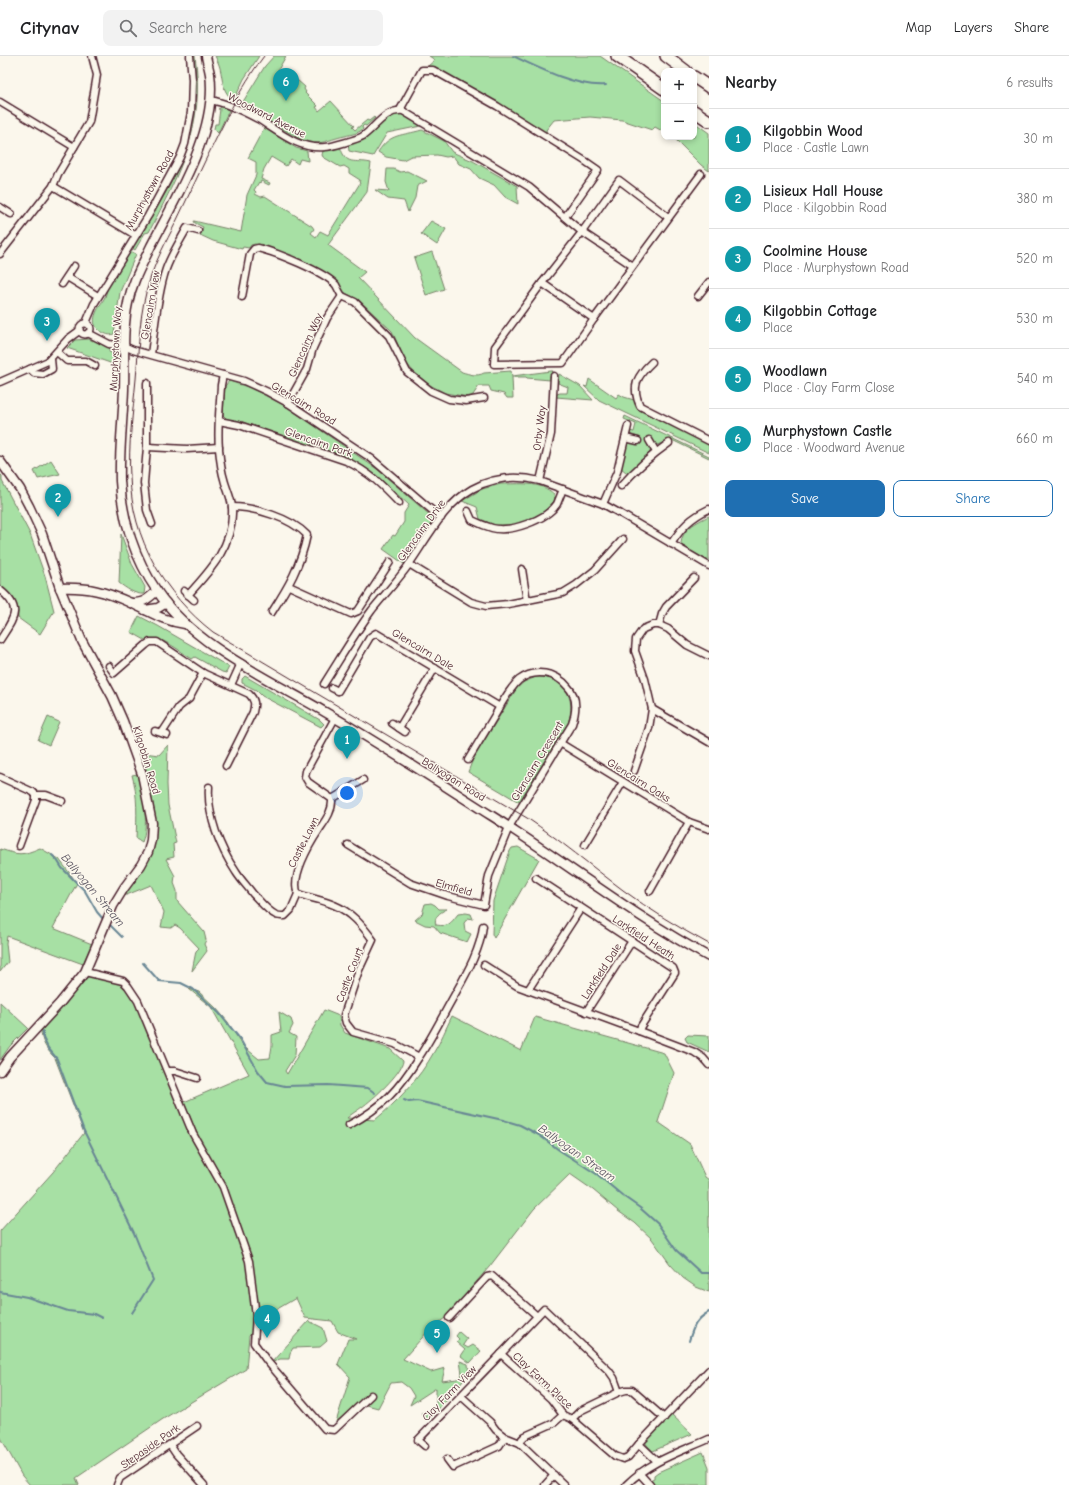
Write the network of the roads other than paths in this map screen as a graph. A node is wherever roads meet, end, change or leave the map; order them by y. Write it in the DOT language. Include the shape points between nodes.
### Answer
graph roads {
  1 [pos="92,56"];
  2 [pos="190,56"];
  3 [pos="206,56"];
  4 [pos="617,56"];
  5 [pos="666,56"];
  6 [pos="682,68"];
  7 [pos="697,78"];
  8 [pos="661,87"];
  9 [pos="709,87"];
  10 [pos="210,100"];
  11 [pos="0,102"];
  12 [pos="400,110"];
  13 [pos="697,113"];
  14 [pos="709,121"];
  15 [pos="74,147"];
  16 [pos="701,174"];
  17 [pos="53,186"];
  18 [pos="0,207"];
  19 [pos="11,214"];
  20 [pos="565,217"];
  21 [pos="668,217"];
  22 [pos="198,231"];
  23 [pos="582,232"];
  24 [pos="135,235"];
  25 [pos="0,254"];
  26 [pos="74,266"];
  27 [pos="633,266"];
  28 [pos="67,277"];
  29 [pos="709,282"];
  30 [pos="542,283"];
  31 [pos="62,284"];
  32 [pos="98,296"];
  33 [pos="342,296"];
  34 [pos="698,296"];
  35 [pos="242,297"];
  36 [pos="594,319"];
  37 [pos="86,324"];
  38 [pos="79,331"];
  39 [pos="88,333"];
  40 [pos="124,346"];
  41 [pos="57,352"];
  42 [pos="151,354"];
  43 [pos="652,362"];
  44 [pos="95,366"];
  45 [pos="223,375"];
  46 [pos="554,376"];
  47 [pos="0,382"];
  48 [pos="147,383"];
  49 [pos="484,398"];
  50 [pos="288,403"];
  51 [pos="219,421"];
  52 [pos="628,426"];
  53 [pos="625,438"];
  54 [pos="649,440"];
  55 [pos="638,441"];
  56 [pos="709,441"];
  57 [pos="669,443"];
  58 [pos="147,447"];
  59 [pos="219,447"];
  60 [pos="656,452"];
  61 [pos="0,461"];
  62 [pos="617,472"];
  63 [pos="627,479"];
  64 [pos="540,481"];
  65 [pos="621,486"];
  66 [pos="563,489"];
  67 [pos="399,503"];
  68 [pos="603,504"];
  69 [pos="232,507"];
  70 [pos="709,509"];
  71 [pos="468,511"];
  72 [pos="441,518"];
  73 [pos="152,524"];
  74 [pos="623,539"];
  75 [pos="672,544"];
  76 [pos="390,562"];
  77 [pos="409,564"];
  78 [pos="709,566"];
  79 [pos="522,569"];
  80 [pos="694,578"];
  81 [pos="289,586"];
  82 [pos="60,588"];
  83 [pos="0,590"];
  84 [pos="157,591"];
  85 [pos="194,600"];
  86 [pos="527,601"];
  87 [pos="130,603"];
  88 [pos="166,603"];
  89 [pos="145,610"];
  90 [pos="272,612"];
  91 [pos="185,624"];
  92 [pos="659,625"];
  93 [pos="0,640"];
  94 [pos="709,656"];
  95 [pos="241,663"];
  96 [pos="109,666"];
  97 [pos="435,668"];
  98 [pos="203,673"];
  99 [pos="324,684"];
  100 [pos="230,685"];
  101 [pos="335,690"];
  102 [pos="500,707"];
  103 [pos="652,709"];
  104 [pos="335,718"];
  105 [pos="392,723"];
  106 [pos="399,728"];
  107 [pos="155,731"];
  108 [pos="405,732"];
  109 [pos="709,742"];
  110 [pos="560,743"];
  111 [pos="468,760"];
  112 [pos="226,766"];
  113 [pos="634,771"];
  114 [pos="0,777"];
  115 [pos="363,780"];
  116 [pos="623,782"];
  117 [pos="209,787"];
  118 [pos="36,795"];
  119 [pos="332,799"];
  120 [pos="62,801"];
  121 [pos="689,822"];
  122 [pos="509,827"];
  123 [pos="709,829"];
  124 [pos="348,845"];
  125 [pos="585,845"];
  126 [pos="19,846"];
  127 [pos="536,878"];
  128 [pos="650,892"];
  129 [pos="298,894"];
  130 [pos="484,905"];
  131 [pos="581,908"];
  132 [pos="484,913"];
  133 [pos="483,926"];
  134 [pos="632,941"];
  135 [pos="709,957"];
  136 [pos="484,965"];
  137 [pos="85,972"];
  138 [pos="528,990"];
  139 [pos="586,1012"];
  140 [pos="639,1031"];
  141 [pos="419,1057"];
  142 [pos="709,1065"];
  143 [pos="168,1071"];
  144 [pos="0,1072"];
  145 [pos="197,1078"];
  146 [pos="349,1125"];
  147 [pos="537,1316"];
  148 [pos="449,1318"];
  149 [pos="501,1354"];
  150 [pos="709,1370"];
  151 [pos="619,1392"];
  152 [pos="371,1395"];
  153 [pos="461,1396"];
  154 [pos="563,1415"];
  155 [pos="664,1418"];
  156 [pos="572,1419"];
  157 [pos="197,1426"];
  158 [pos="506,1437"];
  159 [pos="709,1439"];
  160 [pos="520,1444"];
  161 [pos="639,1444"];
  162 [pos="170,1445"];
  163 [pos="425,1446"];
  164 [pos="447,1459"];
  165 [pos="657,1461"];
  166 [pos="639,1473"];
  167 [pos="554,1475"];
  168 [pos="117,1485"];
  169 [pos="204,1485"];
  170 [pos="545,1485"];
  171 [pos="564,1485"];
  172 [pos="626,1485"];
  173 [pos="650,1485"];
  1 -- 15 [label="street" via="97,75 89,122"];
  2 -- 24 [label="street, Murphystown Road" via="191,106 185,144 168,181"];
  3 -- 10 [label="street, Murphystown Way" via="210,74"];
  4 -- 8 [label="highway"];
  5 -- 6 [label="highway"];
  7 -- 9 [label="highway"];
  10 -- 12 [label="street, Woodward Avenue" via="233,107 295,142 313,148 329,147 364,136 387,114"];
  10 -- 40 [label="street, Murphystown Way" via="205,132 189,172 132,286 126,311"];
  11 -- 15 [label="street"];
  12 -- 20 [label="street" via="529,187"];
  12 -- 20 [label="street" via="422,70 433,70 585,161 598,170"];
  13 -- 14 [label="highway"];
  15 -- 17 [label="street"];
  16 -- 21 [label="street"];
  17 -- 24 [label="street"];
  17 -- 25 [label="street"];
  18 -- 19 [label="street"];
  20 -- 23 [label="street"];
  21 -- 23 [label="street" via="619,180"];
  21 -- 27 [label="street"];
  22 -- 42 [label="street, Glencairn View" via="187,228 166,269"];
  23 -- 27 [label="street"];
  23 -- 30 [label="street"];
  24 -- 32 [label="street, Murphystown Road"];
  26 -- 28 [label="street"];
  27 -- 36 [label="street"];
  28 -- 31 [label="street"];
  28 -- 32 [label="street"];
  29 -- 34 [label="street"];
  30 -- 36 [label="street"];
  30 -- 36 [label="street" via="495,347 494,364 563,363"];
  32 -- 37 [label="street, Murphystown Road"];
  33 -- 35 [label="street" via="333,282 294,261 258,248 252,251"];
  33 -- 49 [label="street" via="355,302 389,336 407,372 431,391 449,399 466,401"];
  33 -- 50 [label="street, Glencairn Way" via="326,318 307,369"];
  37 -- 38 [label="street" via="81,325"];
  37 -- 39 [label="street" via="90,327"];
  38 -- 39 [label="street" via="82,334"];
  38 -- 41 [label="street"];
  39 -- 40 [label="street, Glencairn Road" via="109,344"];
  40 -- 42 [label="street, Glencairn Road"];
  40 -- 84 [label="street, Murphystown Way" via="121,492 132,542"];
  41 -- 44 [label="street" via="67,361 86,361"];
  41 -- 47 [label="street" via="51,359"];
  42 -- 45 [label="street, Glencairn Road"];
  43 -- 56 [label="street" via="637,380 635,395 640,406"];
  45 -- 50 [label="street, Glencairn Road" via="256,387"];
  45 -- 51 [label="street"];
  46 -- 64 [label="street, Orby Way" via="550,434"];
  48 -- 58 [label="street"];
  50 -- 72 [label="street, Glencairn Road" via="372,459"];
  51 -- 59 [label="street"];
  51 -- 67 [label="street, Glencairn Park" via="239,425 346,461 370,475"];
  52 -- 53 [label="street"];
  53 -- 55 [label="street"];
  53 -- 62 [label="street"];
  54 -- 60 [label="street"];
  57 -- 60 [label="street"];
  58 -- 59 [label="street"];
  58 -- 73 [label="street" via="144,483 147,510"];
  59 -- 69 [label="street" via="223,477"];
  60 -- 63 [label="street"];
  61 -- 82 [label="street, Kilgobbin Road" via="29,506 42,534"];
  62 -- 63 [label="street"];
  62 -- 68 [label="street"];
  63 -- 65 [label="street"];
  64 -- 66 [label="street, Glencairn Drive"];
  64 -- 72 [label="street, Glencairn Drive" via="518,477 491,480 472,489 455,502"];
  66 -- 68 [label="street, Glencairn Drive"];
  66 -- 71 [label="street" via="556,504 543,516 515,528 493,529 472,520"];
  68 -- 75 [label="street, Glencairn Drive"];
  69 -- 81 [label="street" via="246,507 268,514 300,528 307,535"];
  69 -- 85 [label="street" via="230,533 222,554 207,575 186,593"];
  70 -- 75 [label="street" via="679,530"];
  72 -- 77 [label="street, Glencairn Drive"];
  74 -- 86 [label="street" via="595,570 576,585 563,593"];
  75 -- 78 [label="street, Glencairn Drive"];
  76 -- 81 [label="street" via="358,611 351,614"];
  77 -- 86 [label="street" via="471,602 486,606"];
  77 -- 99 [label="street, Glencairn Drive" via="371,611"];
  79 -- 86 [label="street"];
  80 -- 92 [label="street" via="666,607"];
  81 -- 90 [label="street"];
  82 -- 87 [label="street, Ballyogan Road" via="91,589"];
  82 -- 137 [label="street, Kilgobbin Road" via="82,641 123,721 142,774 152,823 148,852 111,911"];
  83 -- 93 [label="street" via="12,601 15,615"];
  84 -- 87 [label="street" via="140,603"];
  84 -- 88 [label="street, Murphystown Way"];
  87 -- 89 [label="street, Ballyogan Road"];
  88 -- 89 [label="street" via="158,608"];
  88 -- 91 [label="street, Ballyogan Road"];
  89 -- 91 [label="street, Ballyogan Road" via="171,622"];
  91 -- 95 [label="street, Ballyogan Road" via="204,640"];
  92 -- 94 [label="street" via="687,645"];
  92 -- 103 [label="street" via="643,629 636,639 635,651"];
  95 -- 100 [label="street"];
  95 -- 104 [label="street, Ballyogan Road"];
  96 -- 98 [label="street" via="114,673 150,642 157,642"];
  97 -- 101 [label="street, Glencairn Dale" via="379,634 374,634"];
  97 -- 102 [label="street, Glencairn Dale"];
  97 -- 106 [label="street"];
  98 -- 100 [label="street"];
  98 -- 107 [label="street" via="189,699 179,707 164,734"];
  100 -- 112 [label="street" via="249,694 255,705"];
  102 -- 110 [label="street, Glencairn Crescent" via="517,683 529,675 544,673 561,680 570,688 576,706 572,724"];
  102 -- 111 [label="street, Glencairn Crescent"];
  103 -- 109 [label="street"];
  103 -- 113 [label="street" via="649,728"];
  104 -- 119 [label="street" via="305,777"];
  104 -- 122 [label="street, Ballyogan Road"];
  105 -- 106 [label="street"];
  106 -- 108 [label="street"];
  110 -- 116 [label="street, Glencairn Oaks"];
  110 -- 122 [label="street, Glencairn Crescent"];
  114 -- 118 [label="street"];
  115 -- 119 [label="street"];
  116 -- 121 [label="street, Glencairn Oaks"];
  116 -- 125 [label="street"];
  117 -- 129 [label="street" via="208,797 217,835 236,873 256,897 276,915 285,916 291,910"];
  118 -- 120 [label="street" via="46,794"];
  118 -- 126 [label="street"];
  119 -- 129 [label="street, Castle Lawn" via="330,812 298,871 295,881"];
  121 -- 123 [label="street, Glencairn Oaks"];
  121 -- 128 [label="street"];
  122 -- 130 [label="street, Elmfield" via="490,872"];
  122 -- 135 [label="street, Ballyogan Road" via="670,936"];
  124 -- 130 [label="street, Elmfield" via="410,883"];
  127 -- 131 [label="street, Larkfield Heath"];
  129 -- 141 [label="street, Castle Court" via="348,912 362,924 373,940 359,970 344,1015 349,1028 353,1032 394,1044"];
  130 -- 132 [label="street"];
  131 -- 134 [label="street, Larkfield Heath"];
  131 -- 138 [label="street"];
  133 -- 141 [label="street" via="479,946 463,981"];
  134 -- 139 [label="street, Larkfield Dale"];
  134 -- 140 [label="street, Larkfield Heath" via="673,968 675,972"];
  136 -- 138 [label="street" via="511,983"];
  137 -- 143 [label="street" via="123,981 128,986 138,1001"];
  137 -- 144 [label="street, Kilgobbin Road" via="14,1052"];
  138 -- 139 [label="street"];
  139 -- 140 [label="street"];
  140 -- 142 [label="street" via="694,1052"];
  141 -- 146 [label="street" via="406,1077 383,1103"];
  143 -- 145 [label="street"];
  143 -- 152 [label="street" via="193,1134 223,1187 249,1261 256,1316 254,1343 325,1429 334,1430"];
  147 -- 148 [label="street" via="492,1276 487,1278"];
  147 -- 149 [label="street, Clay Farm Place"];
  147 -- 151 [label="street" via="544,1309 606,1368 614,1378"];
  149 -- 153 [label="street, Clay Farm View"];
  149 -- 154 [label="street, Clay Farm Place" via="551,1399"];
  150 -- 155 [label="street, Clay Farm Place"];
  151 -- 155 [label="street" via="632,1390"];
  151 -- 156 [label="street" via="580,1410"];
  153 -- 158 [label="street"];
  153 -- 163 [label="street, Clay Farm View" via="418,1440"];
  154 -- 156 [label="street, Clay Farm Place"];
  154 -- 160 [label="street" via="525,1436"];
  155 -- 161 [label="street, Clay Farm Place"];
  156 -- 161 [label="street, Clay Farm Place" via="619,1458 624,1459"];
  157 -- 162 [label="street, Stepaside Park"];
  158 -- 160 [label="street"];
  158 -- 164 [label="street" via="498,1446 455,1469"];
  159 -- 165 [label="street"];
  160 -- 167 [label="street"];
  161 -- 165 [label="street"];
  162 -- 168 [label="street, Stepaside Park" via="120,1478"];
  162 -- 169 [label="street"];
  165 -- 166 [label="street"];
  166 -- 172 [label="street"];
  166 -- 173 [label="street"];
  167 -- 170 [label="street"];
  167 -- 171 [label="street"];
}
